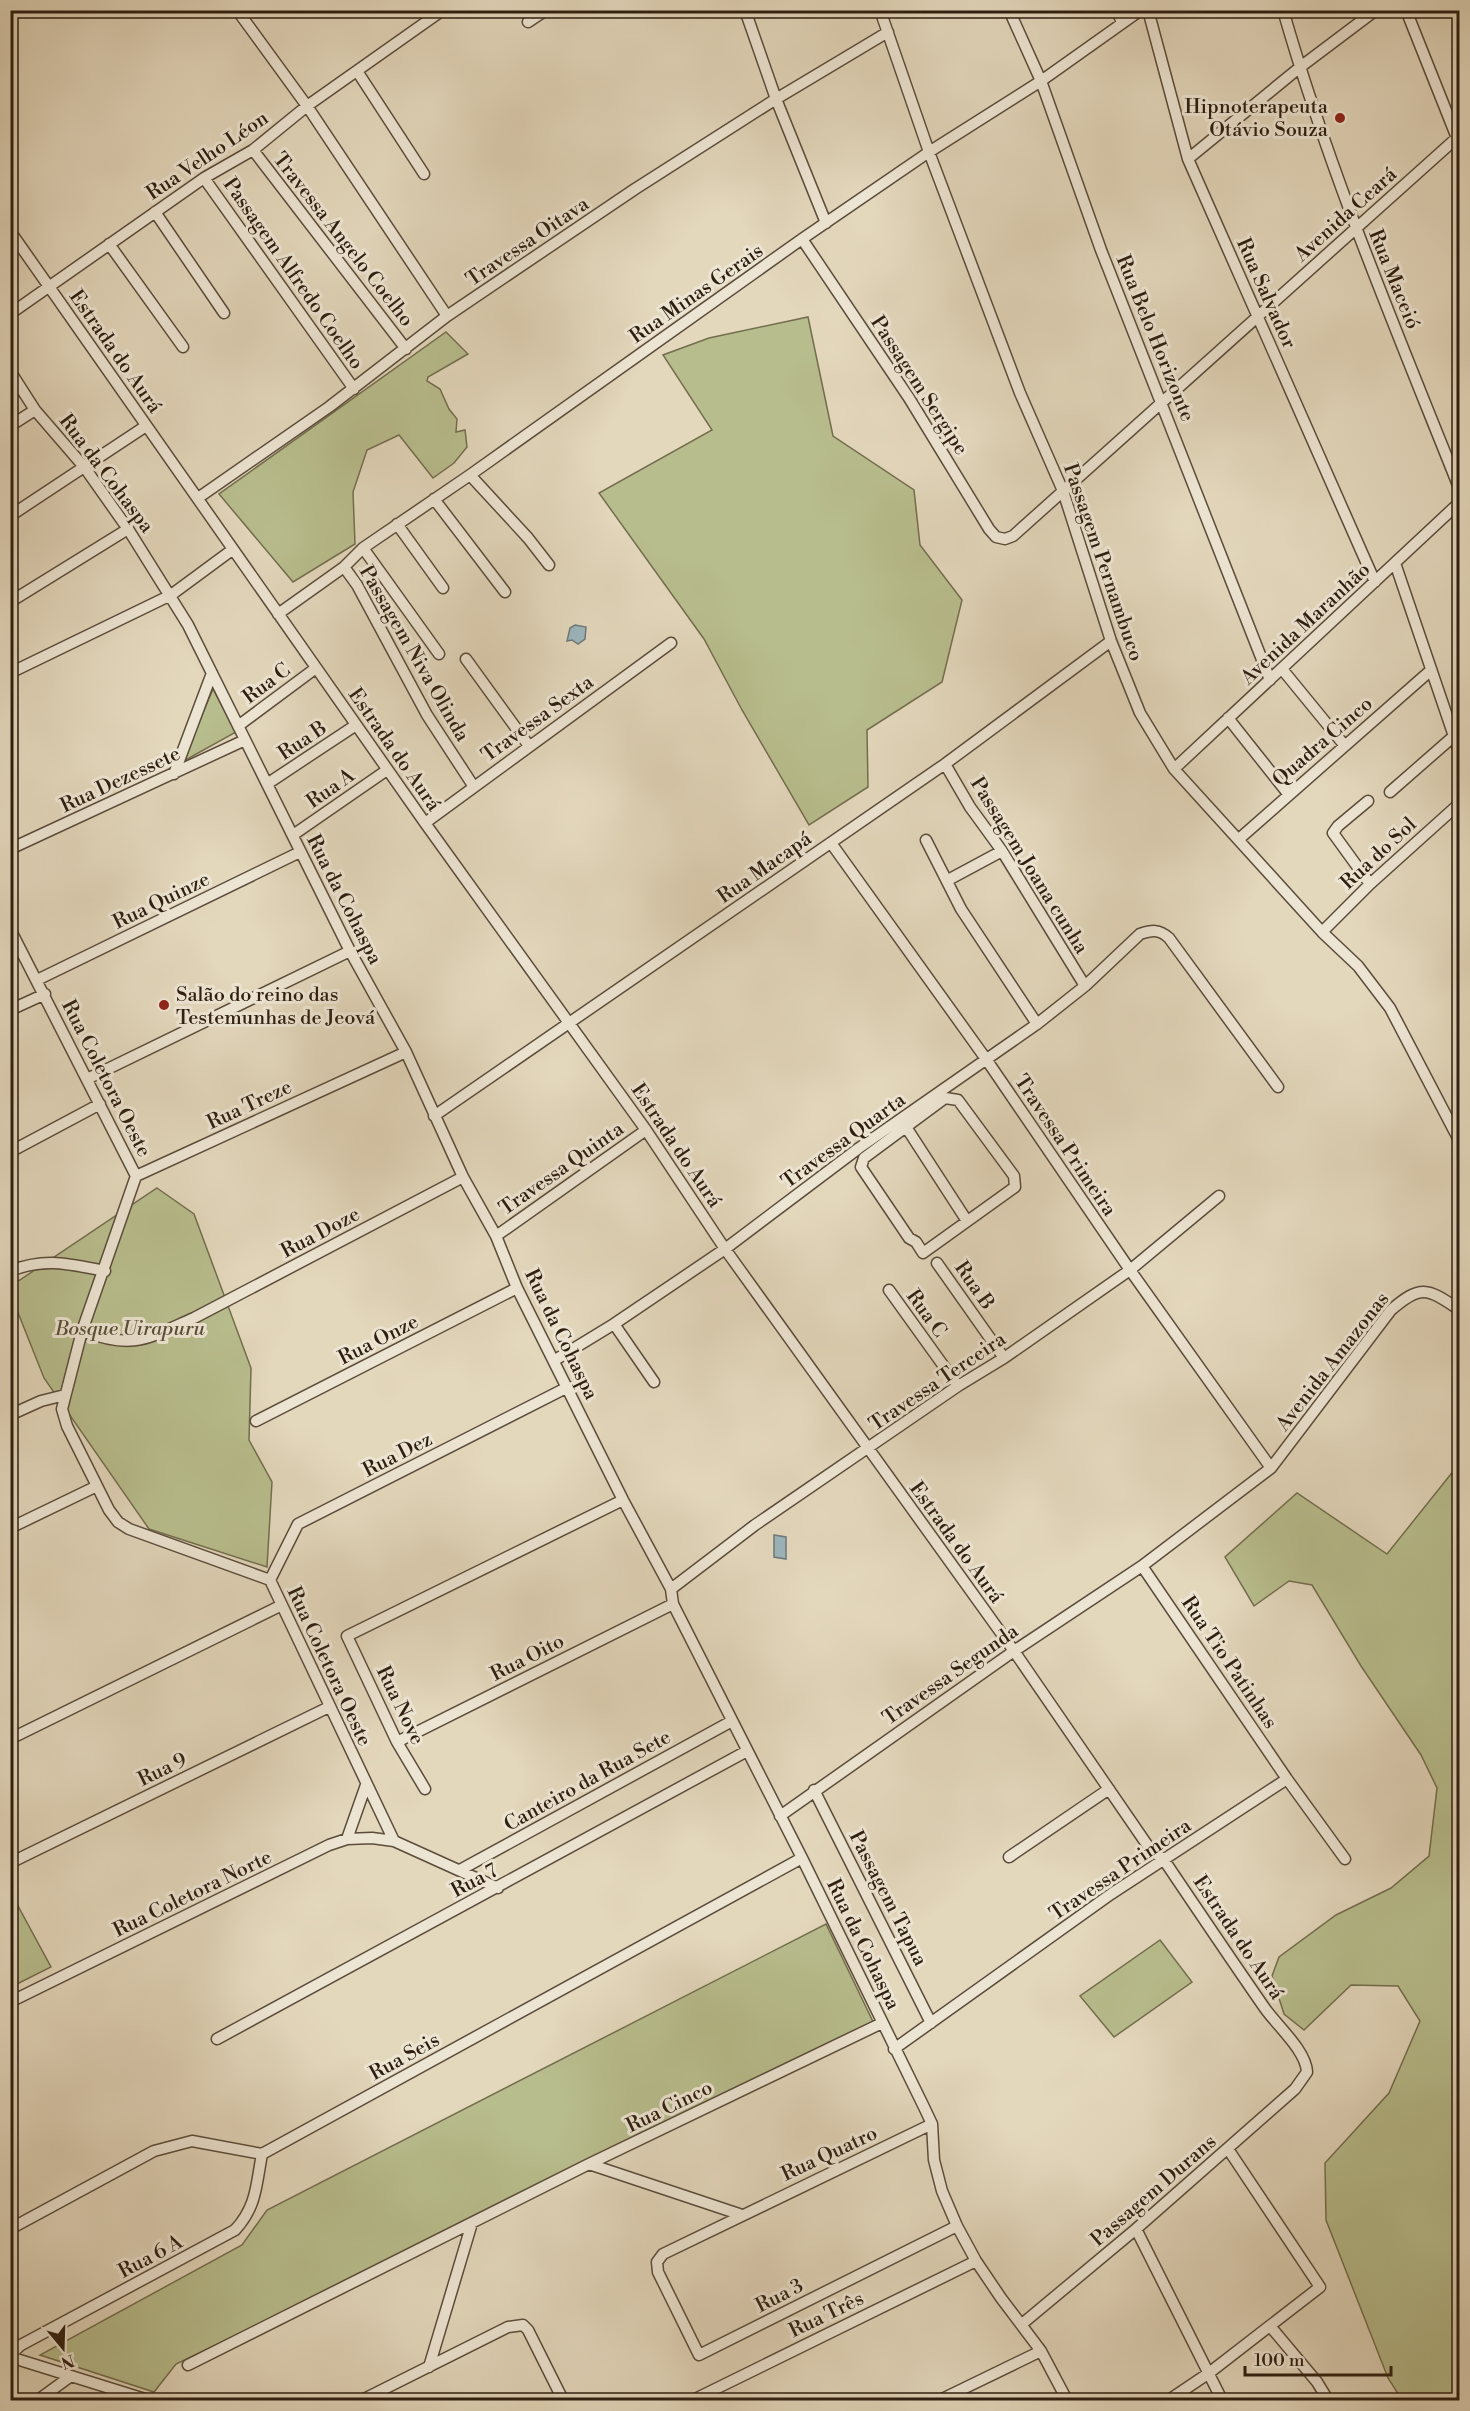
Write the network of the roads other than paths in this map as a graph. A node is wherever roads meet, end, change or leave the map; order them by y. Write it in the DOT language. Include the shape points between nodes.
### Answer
graph roads {
  1 [pos="15,10"];
  2 [pos="237,10"];
  3 [pos="443,10"];
  4 [pos="546,10"];
  5 [pos="745,10"];
  6 [pos="880,10"];
  7 [pos="1009,10"];
  8 [pos="1118,10"];
  9 [pos="1141,10"];
  10 [pos="1148,10"];
  11 [pos="1282,10"];
  12 [pos="1376,10"];
  13 [pos="1406,10"];
  14 [pos="10,14"];
  15 [pos="528,22"];
  16 [pos="1122,23"];
  17 [pos="888,32"];
  18 [pos="1299,68"];
  19 [pos="357,71"];
  20 [pos="1041,81"];
  21 [pos="776,99"];
  22 [pos="307,106"];
  23 [pos="1459,139"];
  24 [pos="253,150"];
  25 [pos="929,152"];
  26 [pos="1188,159"];
  27 [pos="424,174"];
  28 [pos="204,178"];
  29 [pos="155,212"];
  30 [pos="826,224"];
  31 [pos="1356,230"];
  32 [pos="10,231"];
  33 [pos="802,239"];
  34 [pos="109,244"];
  35 [pos="50,286"];
  36 [pos="224,313"];
  37 [pos="10,314"];
  38 [pos="447,316"];
  39 [pos="1257,317"];
  40 [pos="183,347"];
  41 [pos="406,349"];
  42 [pos="10,371"];
  43 [pos="354,389"];
  44 [pos="1163,403"];
  45 [pos="35,410"];
  46 [pos="10,426"];
  47 [pos="146,426"];
  48 [pos="85,468"];
  49 [pos="470,475"];
  50 [pos="1460,490"];
  51 [pos="1063,491"];
  52 [pos="198,498"];
  53 [pos="434,499"];
  54 [pos="1460,502"];
  55 [pos="10,516"];
  56 [pos="397,524"];
  57 [pos="128,529"];
  58 [pos="1013,536"];
  59 [pos="363,548"];
  60 [pos="232,550"];
  61 [pos="1395,563"];
  62 [pos="549,565"];
  63 [pos="344,567"];
  64 [pos="1375,582"];
  65 [pos="443,588"];
  66 [pos="505,592"];
  67 [pos="171,595"];
  68 [pos="10,602"];
  69 [pos="278,614"];
  70 [pos="1111,641"];
  71 [pos="671,643"];
  72 [pos="439,654"];
  73 [pos="466,659"];
  74 [pos="316,668"];
  75 [pos="1282,669"];
  76 [pos="1430,671"];
  77 [pos="212,672"];
  78 [pos="10,673"];
  79 [pos="1270,680"];
  80 [pos="1228,718"];
  81 [pos="356,725"];
  82 [pos="238,726"];
  83 [pos="1454,736"];
  84 [pos="245,740"];
  85 [pos="529,746"];
  86 [pos="1345,746"];
  87 [pos="1460,754"];
  88 [pos="945,764"];
  89 [pos="1174,769"];
  90 [pos="387,770"];
  91 [pos="174,774"];
  92 [pos="267,784"];
  93 [pos="474,787"];
  94 [pos="1390,792"];
  95 [pos="1289,795"];
  96 [pos="1368,801"];
  97 [pos="1460,803"];
  98 [pos="425,823"];
  99 [pos="293,836"];
  100 [pos="1239,839"];
  101 [pos="926,840"];
  102 [pos="831,843"];
  103 [pos="10,849"];
  104 [pos="1002,851"];
  105 [pos="300,852"];
  106 [pos="948,880"];
  107 [pos="1370,884"];
  108 [pos="10,929"];
  109 [pos="1322,932"];
  110 [pos="350,951"];
  111 [pos="37,980"];
  112 [pos="1085,986"];
  113 [pos="45,994"];
  114 [pos="10,1010"];
  115 [pos="569,1023"];
  116 [pos="1037,1024"];
  117 [pos="406,1052"];
  118 [pos="987,1059"];
  119 [pos="87,1078"];
  120 [pos="1278,1087"];
  121 [pos="100,1104"];
  122 [pos="434,1116"];
  123 [pos="906,1127"];
  124 [pos="646,1130"];
  125 [pos="1460,1142"];
  126 [pos="10,1152"];
  127 [pos="861,1153"];
  128 [pos="136,1176"];
  129 [pos="463,1178"];
  130 [pos="1219,1196"];
  131 [pos="967,1221"];
  132 [pos="496,1236"];
  133 [pos="725,1249"];
  134 [pos="937,1263"];
  135 [pos="1130,1270"];
  136 [pos="10,1271"];
  137 [pos="105,1271"];
  138 [pos="517,1288"];
  139 [pos="889,1290"];
  140 [pos="1460,1310"];
  141 [pos="614,1324"];
  142 [pos="82,1331"];
  143 [pos="1004,1358"];
  144 [pos="555,1360"];
  145 [pos="654,1382"];
  146 [pos="958,1386"];
  147 [pos="568,1387"];
  148 [pos="65,1395"];
  149 [pos="10,1415"];
  150 [pos="256,1421"];
  151 [pos="868,1449"];
  152 [pos="1271,1468"];
  153 [pos="97,1486"];
  154 [pos="623,1500"];
  155 [pos="10,1528"];
  156 [pos="1142,1566"];
  157 [pos="270,1580"];
  158 [pos="670,1589"];
  159 [pos="674,1604"];
  160 [pos="282,1605"];
  161 [pos="1014,1651"];
  162 [pos="329,1707"];
  163 [pos="732,1721"];
  164 [pos="10,1739"];
  165 [pos="397,1742"];
  166 [pos="747,1751"];
  167 [pos="1287,1779"];
  168 [pos="366,1785"];
  169 [pos="424,1789"];
  170 [pos="1109,1789"];
  171 [pos="814,1790"];
  172 [pos="780,1816"];
  173 [pos="347,1839"];
  174 [pos="394,1841"];
  175 [pos="1009,1857"];
  176 [pos="802,1858"];
  177 [pos="1345,1859"];
  178 [pos="1164,1860"];
  179 [pos="10,1863"];
  180 [pos="460,1870"];
  181 [pos="498,1888"];
  182 [pos="10,2002"];
  183 [pos="882,2023"];
  184 [pos="931,2023"];
  185 [pos="217,2039"];
  186 [pos="894,2049"];
  187 [pos="1304,2079"];
  188 [pos="932,2124"];
  189 [pos="1228,2149"];
  190 [pos="262,2154"];
  191 [pos="589,2164"];
  192 [pos="742,2215"];
  193 [pos="472,2223"];
  194 [pos="957,2226"];
  195 [pos="10,2229"];
  196 [pos="1136,2229"];
  197 [pos="976,2261"];
  198 [pos="658,2272"];
  199 [pos="1022,2324"];
  200 [pos="1270,2326"];
  201 [pos="1041,2351"];
  202 [pos="10,2356"];
  203 [pos="188,2365"];
  204 [pos="429,2367"];
  205 [pos="1209,2373"];
  206 [pos="71,2376"];
  207 [pos="38,2400"];
  208 [pos="148,2400"];
  209 [pos="362,2400"];
  210 [pos="562,2400"];
  211 [pos="693,2400"];
  212 [pos="940,2400"];
  213 [pos="1067,2400"];
  214 [pos="1169,2400"];
  215 [pos="1222,2400"];
  216 [pos="1328,2400"];
  1 -- 14 [label="street"];
  2 -- 22 [label="street"];
  3 -- 19 [label="street, Rua Velho Léon"];
  4 -- 15 [label="street"];
  5 -- 21 [label="street"];
  6 -- 17 [label="street, Passagem Pernambuco"];
  7 -- 20 [label="street, Rua Belo Horizonte"];
  8 -- 16 [label="street"];
  9 -- 16 [label="street, Rua Minas Gerais"];
  10 -- 26 [label="street, Rua Salvador"];
  11 -- 18 [label="street, Rua Maceió"];
  12 -- 18 [label="street"];
  13 -- 23 [label="street"];
  16 -- 20 [label="street, Rua Minas Gerais"];
  17 -- 21 [label="street, Travessa Oitava"];
  17 -- 25 [label="street, Passagem Pernambuco"];
  18 -- 26 [label="street"];
  18 -- 31 [label="street, Rua Maceió"];
  19 -- 22 [label="street, Rua Velho Léon"];
  19 -- 27 [label="street"];
  20 -- 25 [label="street, Rua Minas Gerais"];
  20 -- 44 [label="street, Rua Belo Horizonte" via="1101,250"];
  21 -- 30 [label="street"];
  21 -- 38 [label="street, Travessa Oitava"];
  22 -- 24 [label="street, Rua Velho Léon"];
  22 -- 38 [label="street"];
  23 -- 31 [label="street, Avenida Ceará"];
  24 -- 28 [label="street, Rua Velho Léon"];
  24 -- 41 [label="street, Travessa Angelo Coelho"];
  25 -- 30 [label="street, Rua Minas Gerais"];
  25 -- 51 [label="street, Passagem Pernambuco" via="1020,393"];
  26 -- 39 [label="street, Rua Salvador"];
  28 -- 29 [label="street, Rua Velho Léon"];
  28 -- 43 [label="street, Passagem Alfredo Coelho"];
  29 -- 34 [label="street, Rua Velho Léon"];
  29 -- 36 [label="street"];
  30 -- 33 [label="street, Rua Minas Gerais"];
  31 -- 39 [label="street, Avenida Ceará"];
  31 -- 50 [label="street, Rua Maceió"];
  32 -- 35 [label="street, Estrada do Aurá"];
  33 -- 49 [label="street, Rua Minas Gerais"];
  33 -- 58 [label="street, Passagem Sergipe" via="909,398 989,529 996,537"];
  34 -- 35 [label="street, Rua Velho Léon"];
  34 -- 40 [label="street"];
  35 -- 37 [label="street, Rua Velho Léon"];
  35 -- 47 [label="street, Estrada do Aurá"];
  38 -- 41 [label="street, Travessa Oitava"];
  39 -- 44 [label="street, Avenida Ceará"];
  39 -- 64 [label="street, Rua Salvador"];
  41 -- 43 [label="street, Travessa Oitava"];
  42 -- 45 [label="street, Rua da Cohaspa"];
  43 -- 52 [label="street, Travessa Oitava"];
  44 -- 51 [label="street, Avenida Ceará"];
  44 -- 79 [label="street, Rua Belo Horizonte"];
  45 -- 46 [label="street"];
  45 -- 48 [label="street, Rua da Cohaspa"];
  47 -- 48 [label="street"];
  47 -- 52 [label="street, Estrada do Aurá"];
  48 -- 55 [label="street"];
  48 -- 57 [label="street, Rua da Cohaspa"];
  49 -- 53 [label="street, Rua Minas Gerais"];
  49 -- 62 [label="street"];
  51 -- 58 [label="street, Avenida Ceará"];
  51 -- 70 [label="street, Passagem Pernambuco"];
  52 -- 60 [label="street, Estrada do Aurá"];
  53 -- 56 [label="street, Rua Minas Gerais"];
  53 -- 66 [label="street"];
  54 -- 61 [label="street, Avenida Maranhão"];
  56 -- 59 [label="street, Rua Minas Gerais"];
  56 -- 65 [label="street"];
  57 -- 67 [label="street, Rua da Cohaspa"];
  57 -- 68 [label="street"];
  59 -- 63 [label="street, Rua Minas Gerais"];
  59 -- 72 [label="street"];
  60 -- 67 [label="street"];
  60 -- 69 [label="street, Estrada do Aurá"];
  61 -- 64 [label="street, Avenida Maranhão"];
  61 -- 76 [label="street"];
  63 -- 69 [label="street, Rua Minas Gerais"];
  63 -- 93 [label="street, Passagem Niva Olinda" via="427,714"];
  64 -- 75 [label="street, Avenida Maranhão"];
  67 -- 77 [label="street, Rua da Cohaspa"];
  67 -- 78 [label="street"];
  69 -- 74 [label="street, Estrada do Aurá"];
  70 -- 88 [label="street, Rua Macapá"];
  70 -- 89 [label="street, Passagem Pernambuco" via="1140,712"];
  71 -- 85 [label="street, Travessa Sexta"];
  73 -- 85 [label="street"];
  74 -- 81 [label="street, Estrada do Aurá"];
  74 -- 82 [label="street, Rua C"];
  75 -- 79 [label="street, Avenida Maranhão"];
  75 -- 86 [label="street"];
  76 -- 83 [label="street"];
  76 -- 86 [label="street, Quadra Cinco"];
  77 -- 82 [label="street, Rua da Cohaspa"];
  77 -- 91 [label="street"];
  79 -- 80 [label="street, Avenida Maranhão"];
  80 -- 89 [label="street, Avenida Maranhão"];
  80 -- 95 [label="street"];
  81 -- 90 [label="street, Estrada do Aurá"];
  81 -- 92 [label="street, Rua B"];
  82 -- 84 [label="street, Rua da Cohaspa"];
  83 -- 87 [label="street"];
  83 -- 94 [label="street"];
  84 -- 91 [label="street, Rua Dezessete"];
  84 -- 92 [label="street, Rua da Cohaspa"];
  85 -- 93 [label="street, Travessa Sexta"];
  86 -- 95 [label="street, Quadra Cinco"];
  88 -- 102 [label="street, Rua Macapá"];
  88 -- 104 [label="street, Passagem Joana cunha"];
  89 -- 100 [label="street, Passagem Pernambuco"];
  90 -- 98 [label="street, Estrada do Aurá"];
  90 -- 99 [label="street, Rua A"];
  91 -- 103 [label="street, Rua Dezessete"];
  92 -- 99 [label="street, Rua da Cohaspa"];
  93 -- 98 [label="street, Travessa Sexta"];
  95 -- 100 [label="street, Quadra Cinco"];
  96 -- 107 [label="street" via="1333,833"];
  97 -- 107 [label="street, Rua do Sol"];
  98 -- 115 [label="street, Estrada do Aurá"];
  99 -- 105 [label="street, Rua da Cohaspa"];
  100 -- 109 [label="street, Passagem Pernambuco"];
  101 -- 106 [label="street"];
  102 -- 115 [label="street, Rua Macapá"];
  102 -- 118 [label="street, Travessa Primeira"];
  104 -- 106 [label="street"];
  104 -- 112 [label="street, Passagem Joana cunha"];
  105 -- 110 [label="street, Rua da Cohaspa"];
  105 -- 111 [label="street, Rua Quinze"];
  106 -- 116 [label="street" via="961,909"];
  107 -- 109 [label="street, Rua do Sol"];
  108 -- 111 [label="street, Rua Coletora Oeste"];
  109 -- 125 [label="street, Passagem Pernambuco" via="1358,966 1390,1008"];
  110 -- 117 [label="street, Rua da Cohaspa"];
  110 -- 119 [label="street"];
  111 -- 113 [label="street, Rua Coletora Oeste"];
  112 -- 116 [label="street, Travessa Quarta"];
  112 -- 120 [label="street, Travessa Quarta" via="1140,934 1161,931"];
  113 -- 114 [label="street"];
  113 -- 119 [label="street, Rua Coletora Oeste"];
  115 -- 122 [label="street, Rua Macapá"];
  115 -- 124 [label="street, Estrada do Aurá"];
  116 -- 118 [label="street, Travessa Quarta"];
  117 -- 122 [label="street, Rua da Cohaspa"];
  117 -- 128 [label="street, Rua Treze"];
  118 -- 127 [label="street, Travessa Quarta"];
  118 -- 135 [label="street, Travessa Primeira"];
  119 -- 121 [label="street, Rua Coletora Oeste"];
  121 -- 126 [label="street"];
  121 -- 128 [label="street, Rua Coletora Oeste"];
  122 -- 129 [label="street, Rua da Cohaspa"];
  123 -- 127 [label="street"];
  123 -- 131 [label="street"];
  123 -- 131 [label="street" via="945,1098 958,1100 1014,1176 1015,1187"];
  124 -- 132 [label="street, Travessa Quinta"];
  124 -- 133 [label="street, Estrada do Aurá"];
  127 -- 131 [label="street" via="863,1171 923,1253"];
  127 -- 133 [label="street, Travessa Quarta"];
  128 -- 137 [label="street, Rua Coletora Oeste"];
  129 -- 132 [label="street, Rua da Cohaspa"];
  129 -- 142 [label="street, Rua Doze" via="151,1337 131,1342 107,1340"];
  130 -- 135 [label="street, Travessa Terceira"];
  132 -- 138 [label="street, Rua da Cohaspa"];
  133 -- 141 [label="street, Travessa Quarta"];
  133 -- 151 [label="street, Estrada do Aurá"];
  134 -- 143 [label="street, Rua B"];
  135 -- 143 [label="street, Travessa Terceira"];
  135 -- 152 [label="street, Travessa Primeira"];
  136 -- 137 [label="street" via="53,1262"];
  137 -- 142 [label="street, Rua Coletora Oeste"];
  138 -- 144 [label="street, Rua da Cohaspa"];
  138 -- 150 [label="street, Rua Onze"];
  139 -- 146 [label="street, Rua C"];
  140 -- 152 [label="street, Avenida Amazonas" via="1434,1293 1416,1292 1406,1297 1391,1310"];
  141 -- 144 [label="street, Travessa Quarta"];
  141 -- 145 [label="street"];
  142 -- 148 [label="street, Rua Coletora Oeste"];
  143 -- 146 [label="street, Travessa Terceira"];
  144 -- 147 [label="street, Rua da Cohaspa"];
  146 -- 151 [label="street, Travessa Terceira"];
  147 -- 154 [label="street, Rua da Cohaspa"];
  147 -- 157 [label="street, Rua Dez" via="298,1524"];
  148 -- 149 [label="street"];
  148 -- 153 [label="street, Rua Coletora Oeste" via="62,1408 67,1426"];
  151 -- 158 [label="street, Travessa Terceira" via="755,1525"];
  151 -- 161 [label="street, Estrada do Aurá"];
  152 -- 156 [label="street, Avenida Amazonas"];
  153 -- 155 [label="street"];
  153 -- 157 [label="street, Rua Coletora Oeste" via="118,1521 129,1529"];
  154 -- 158 [label="street, Rua da Cohaspa"];
  154 -- 165 [label="street, Rua Nove" via="347,1636"];
  156 -- 161 [label="street, Travessa Segunda"];
  156 -- 167 [label="street, Rua Tio Patinhas"];
  157 -- 160 [label="street, Rua Coletora Oeste"];
  158 -- 159 [label="street, Rua da Cohaspa"];
  159 -- 163 [label="street, Rua da Cohaspa"];
  159 -- 165 [label="street, Rua Oito"];
  160 -- 162 [label="street, Rua Coletora Oeste"];
  160 -- 164 [label="street"];
  161 -- 170 [label="street, Estrada do Aurá"];
  161 -- 171 [label="street, Travessa Segunda"];
  162 -- 168 [label="street, Rua Coletora Oeste"];
  162 -- 179 [label="street, Rua 9"];
  163 -- 166 [label="street, Rua da Cohaspa"];
  163 -- 180 [label="street, Canteiro da Rua Sete"];
  165 -- 169 [label="street, Rua Nove"];
  166 -- 172 [label="street, Rua da Cohaspa"];
  166 -- 181 [label="street, Rua 7"];
  167 -- 177 [label="street"];
  167 -- 178 [label="street, Travessa Primeira"];
  168 -- 173 [label="street"];
  168 -- 174 [label="street, Rua Coletora Oeste"];
  170 -- 175 [label="street"];
  170 -- 178 [label="street, Estrada do Aurá" via="1150,1849"];
  171 -- 172 [label="street, Travessa Segunda"];
  171 -- 184 [label="street, Passagem Tapua"];
  172 -- 176 [label="street, Rua da Cohaspa"];
  173 -- 174 [label="street, Rua Coletora Norte"];
  173 -- 182 [label="street, Rua Coletora Norte"];
  174 -- 180 [label="street"];
  176 -- 183 [label="street, Rua da Cohaspa"];
  176 -- 190 [label="street, Rua Seis"];
  178 -- 184 [label="street, Travessa Primeira"];
  178 -- 187 [label="street, Estrada do Aurá" via="1266,2010 1300,2053 1307,2068"];
  180 -- 181 [label="street"];
  181 -- 185 [label="street, Rua 7"];
  183 -- 186 [label="street, Rua da Cohaspa"];
  183 -- 191 [label="street, Rua Cinco"];
  184 -- 186 [label="street, Travessa Primeira"];
  186 -- 188 [label="street, Rua da Cohaspa"];
  187 -- 189 [label="street, Passagem Durans"];
  188 -- 192 [label="street, Rua Quatro"];
  188 -- 194 [label="street, Rua da Cohaspa" via="934,2160"];
  189 -- 196 [label="street, Passagem Durans"];
  189 -- 200 [label="street" via="1320,2287"];
  190 -- 195 [label="street" via="192,2141 154,2151"];
  190 -- 202 [label="street, Rua 6 A" via="253,2204 235,2230 21,2345"];
  191 -- 192 [label="street"];
  191 -- 193 [label="street, Rua Cinco"];
  192 -- 198 [label="street, Rua Quatro" via="663,2254 657,2262"];
  193 -- 203 [label="street, Rua Cinco"];
  193 -- 204 [label="street"];
  194 -- 197 [label="street, Rua da Cohaspa"];
  194 -- 198 [label="street, Rua 3" via="699,2355"];
  196 -- 199 [label="street, Passagem Durans"];
  196 -- 205 [label="street"];
  197 -- 199 [label="street, Rua da Cohaspa"];
  197 -- 211 [label="street, Rua Três"];
  199 -- 201 [label="street, Rua da Cohaspa"];
  200 -- 205 [label="street"];
  200 -- 216 [label="street"];
  201 -- 212 [label="street"];
  201 -- 213 [label="street, Rua da Cohaspa"];
  202 -- 206 [label="street"];
  204 -- 209 [label="street"];
  204 -- 210 [label="street" via="508,2327 523,2325"];
  205 -- 214 [label="street"];
  205 -- 215 [label="street"];
  206 -- 207 [label="street"];
  206 -- 208 [label="street"];
}
